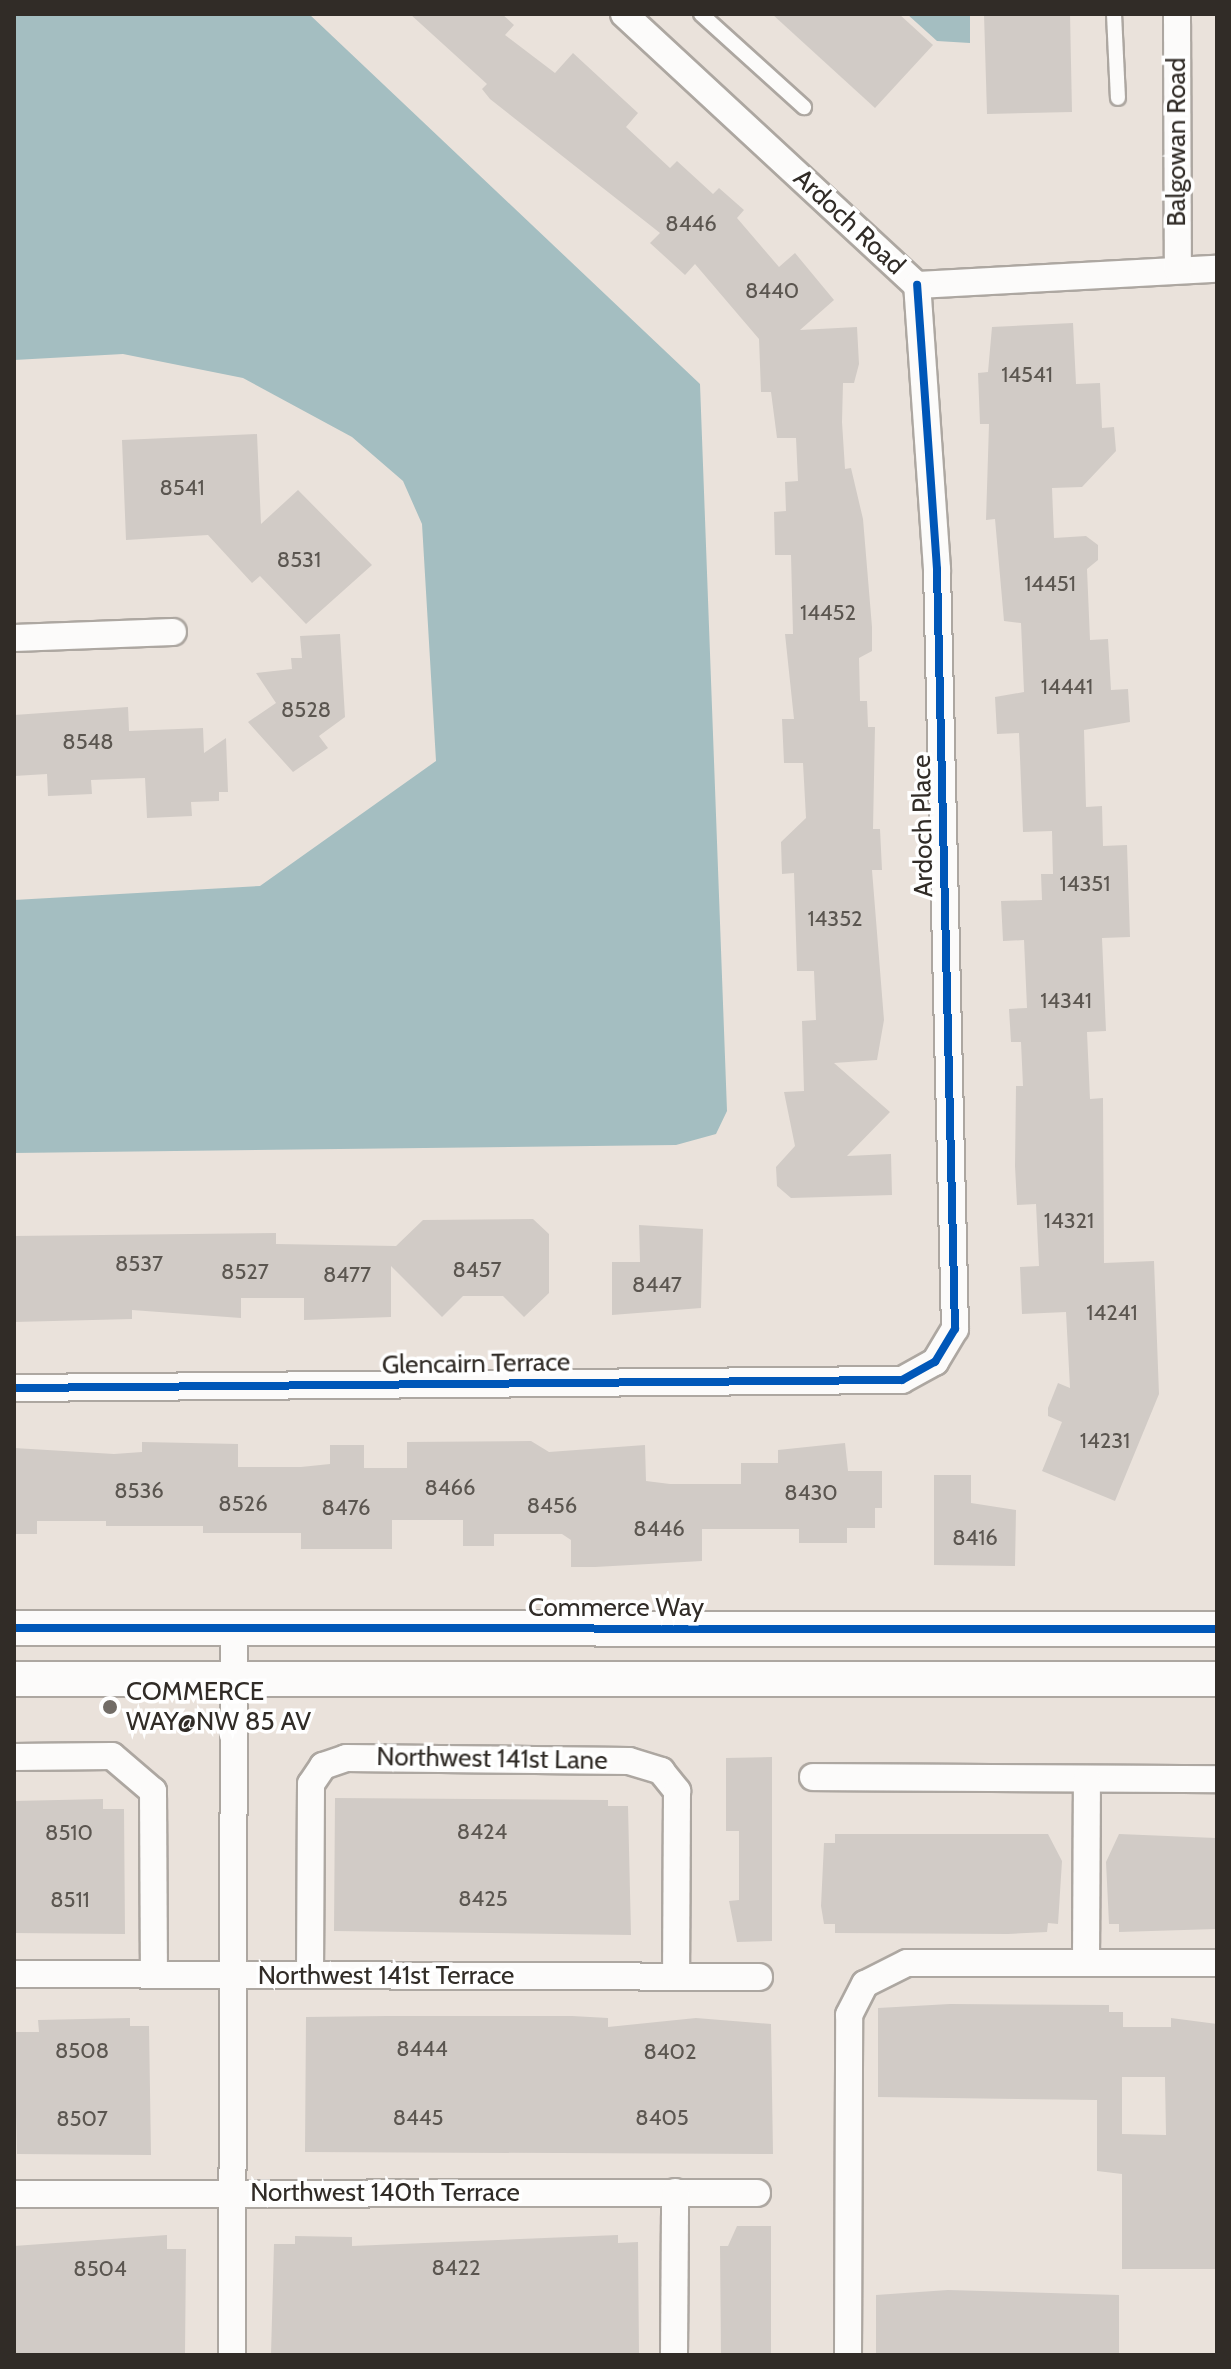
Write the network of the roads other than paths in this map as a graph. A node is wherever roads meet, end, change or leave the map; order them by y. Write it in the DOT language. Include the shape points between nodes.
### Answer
graph roads {
  1 [pos="624,14"];
  2 [pos="701,14"];
  3 [pos="1114,14"];
  4 [pos="1177,14"];
  5 [pos="1118,98"];
  6 [pos="804,107"];
  7 [pos="1217,269"];
  8 [pos="1178,270"];
  9 [pos="917,285"];
  10 [pos="173,632"];
  11 [pos="14,638"];
  12 [pos="935,1362"];
  13 [pos="14,1388"];
  14 [pos="14,1628"];
  15 [pos="234,1628"];
  16 [pos="1217,1629"];
  17 [pos="14,1679"];
  18 [pos="234,1679"];
  19 [pos="1217,1679"];
  20 [pos="14,1757"];
  21 [pos="813,1777"];
  22 [pos="1087,1779"];
  23 [pos="1217,1779"];
  24 [pos="1086,1963"];
  25 [pos="1217,1963"];
  26 [pos="14,1974"];
  27 [pos="154,1974"];
  28 [pos="230,1975"];
  29 [pos="310,1975"];
  30 [pos="676,1977"];
  31 [pos="759,1977"];
  32 [pos="675,2192"];
  33 [pos="231,2193"];
  34 [pos="757,2193"];
  35 [pos="14,2194"];
  36 [pos="232,2355"];
  37 [pos="674,2355"];
  38 [pos="848,2355"];
  1 -- 9 [label="street, Ardoch Road"];
  2 -- 6 [label="lane"];
  3 -- 5 [label="lane"];
  4 -- 8 [label="street, Balgowan Road"];
  7 -- 8 [label="street, Ardoch Road"];
  8 -- 9 [label="street, Ardoch Road"];
  9 -- 12 [label="street, Ardoch Place" via="937,569 955,1329"];
  10 -- 11 [label="street"];
  12 -- 13 [label="street, Glencairn Terrace" via="902,1380"];
  14 -- 15 [label="street, Commerce Way"];
  15 -- 16 [label="street, Commerce Way"];
  15 -- 18 [label="street"];
  17 -- 18 [label="street"];
  18 -- 19 [label="street"];
  18 -- 28 [label="street"];
  20 -- 27 [label="street" via="112,1756 137,1771 153,1791"];
  21 -- 22 [label="street"];
  22 -- 23 [label="street"];
  22 -- 24 [label="street"];
  24 -- 25 [label="street"];
  24 -- 38 [label="street" via="900,1964 877,1972 857,1993 849,2015"];
  26 -- 27 [label="street, Northwest 141st Terrace"];
  27 -- 28 [label="street, Northwest 141st Terrace"];
  28 -- 29 [label="street, Northwest 141st Terrace"];
  28 -- 33 [label="street"];
  29 -- 30 [label="street, Northwest 141st Terrace"];
  29 -- 30 [label="street, Northwest 141st Lane" via="311,1784 323,1766 346,1758 629,1761 661,1771 677,1791"];
  30 -- 31 [label="street, Northwest 141st Terrace"];
  32 -- 33 [label="street, Northwest 140th Terrace"];
  32 -- 34 [label="street, Northwest 140th Terrace"];
  32 -- 37 [label="street"];
  33 -- 35 [label="street, Northwest 140th Terrace"];
  33 -- 36 [label="street"];
}
